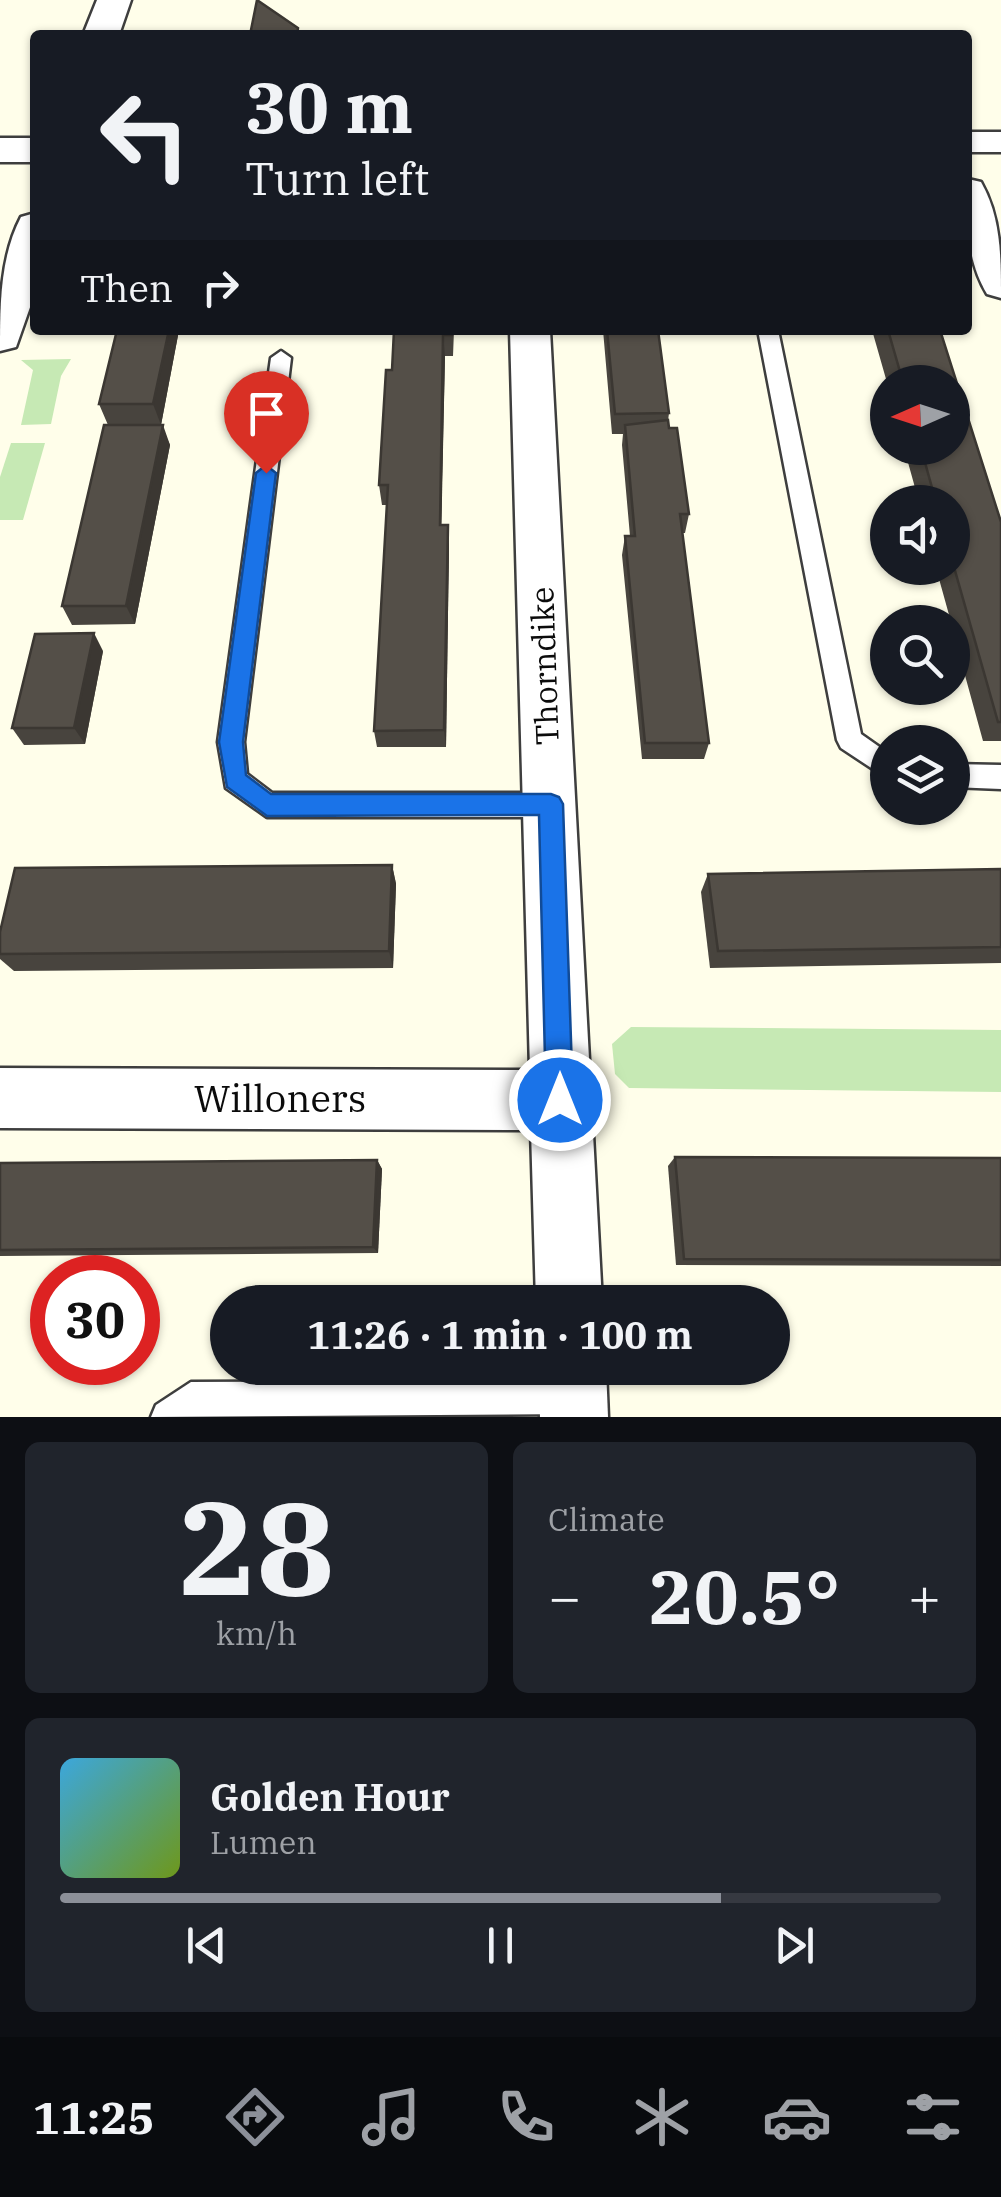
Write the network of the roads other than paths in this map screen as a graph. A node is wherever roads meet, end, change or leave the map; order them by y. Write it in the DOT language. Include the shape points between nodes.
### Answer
graph roads {
  1 [pos="114,0"];
  2 [pos="103,30"];
  3 [pos="972,142"];
  4 [pos="1001,142"];
  5 [pos="0,150"];
  6 [pos="30,150"];
  7 [pos="972,202"];
  8 [pos="30,240"];
  9 [pos="1001,285"];
  10 [pos="4,311"];
  11 [pos="530,335"];
  12 [pos="769,335"];
  13 [pos="281,358"];
  14 [pos="870,755"];
  15 [pos="970,776"];
  16 [pos="1001,777"];
  17 [pos="551,804"];
  18 [pos="0,1098"];
  19 [pos="560,1100"];
  20 [pos="568,1285"];
  21 [pos="574,1394"];
  22 [pos="168,1417"];
  1 -- 2 [label="street"];
  3 -- 4 [label="street"];
  5 -- 6 [label="street"];
  7 -- 9 [label="street"];
  8 -- 10 [label="street"];
  11 -- 17 [label="street, Thorndike"];
  12 -- 14 [label="lane" via="850,740"];
  13 -- 17 [label="lane" via="231,742 235,780 267,805"];
  15 -- 16 [label="lane"];
  17 -- 19 [label="street, Thorndike"];
  18 -- 19 [label="street, Willoners"];
  19 -- 20 [label="street, Thorndike"];
  21 -- 22 [label="lane" via="191,1398"];
}
